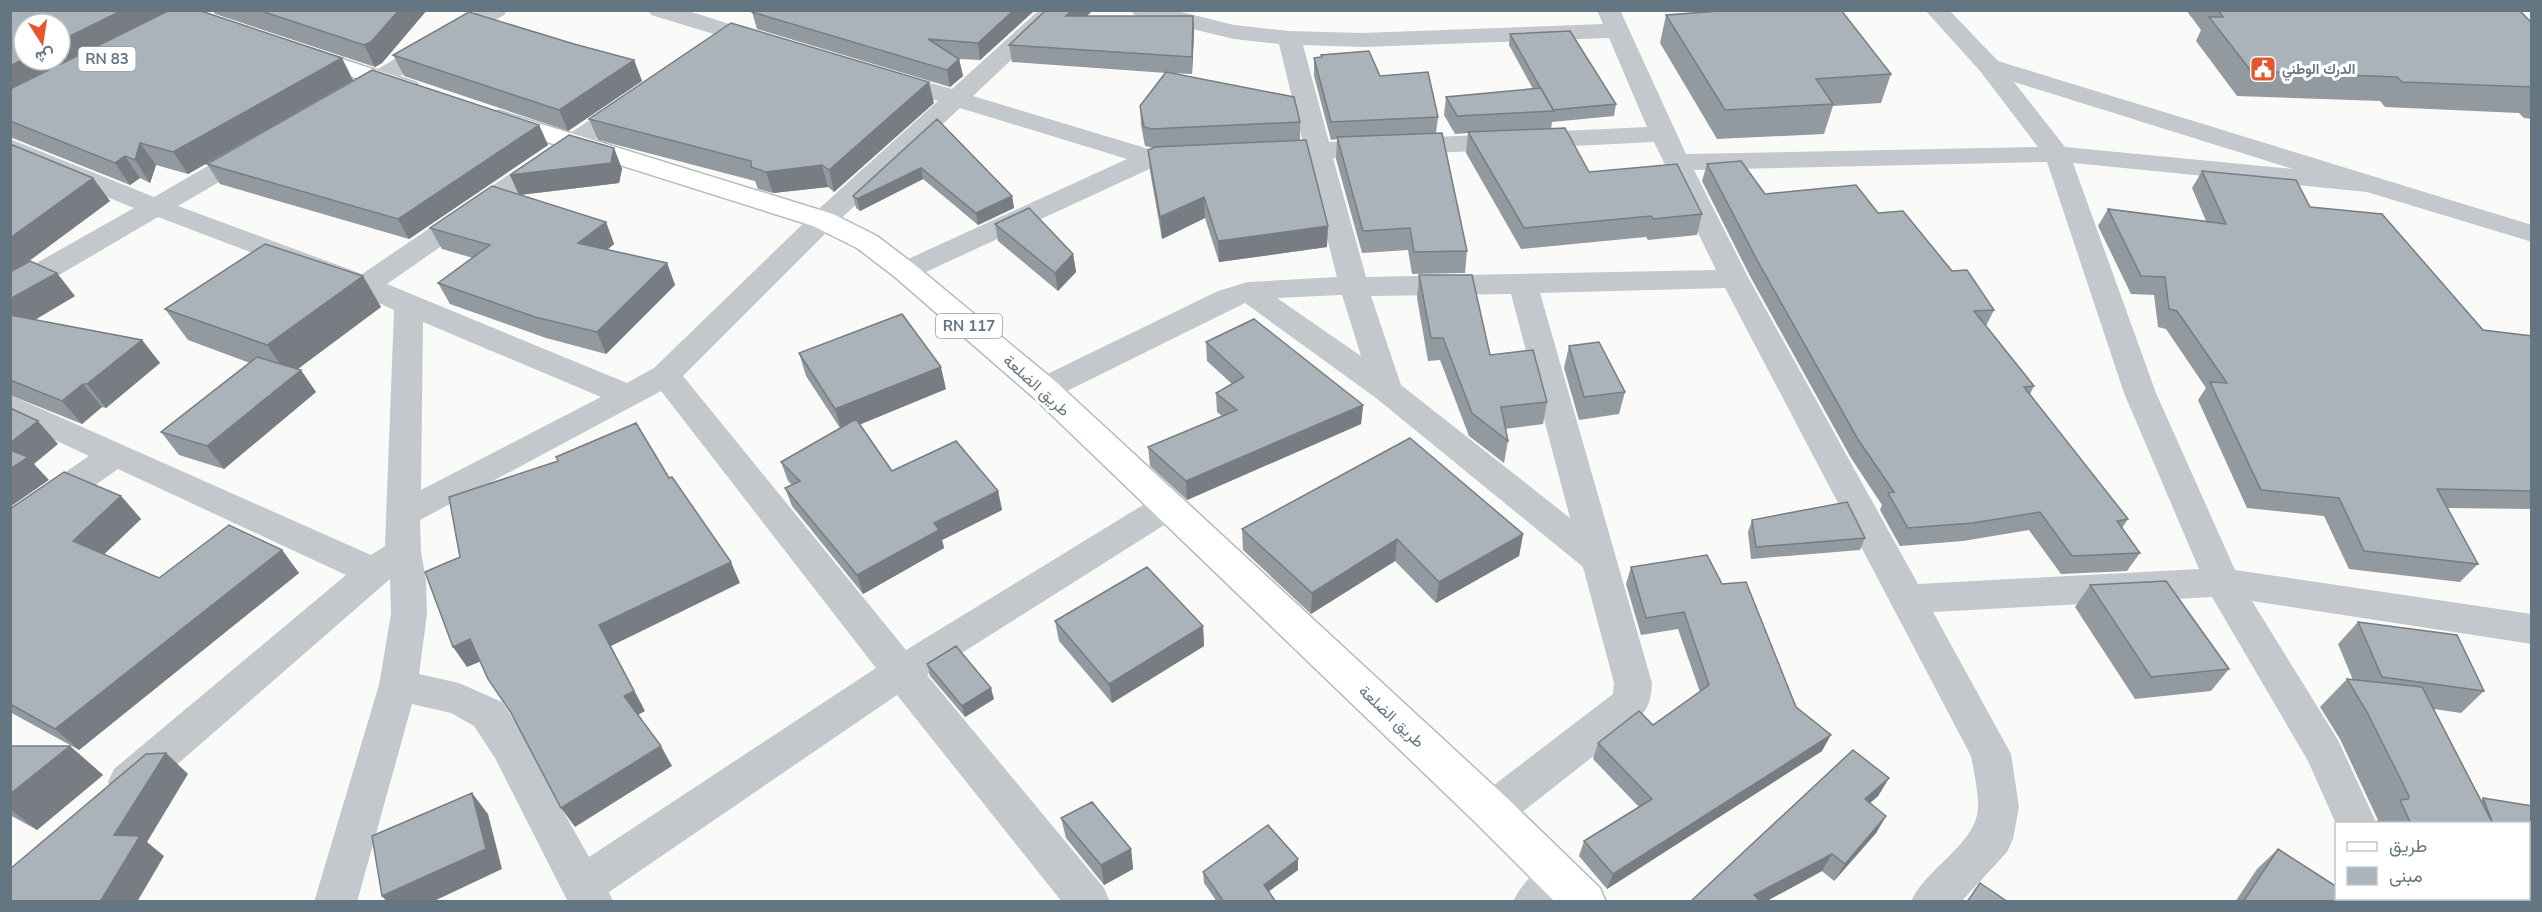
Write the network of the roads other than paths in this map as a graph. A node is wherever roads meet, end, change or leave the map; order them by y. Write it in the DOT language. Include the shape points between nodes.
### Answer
graph roads {
  1 [pos="496,10"];
  2 [pos="659,10"];
  3 [pos="1053,10"];
  4 [pos="1142,10"];
  5 [pos="1936,10"];
  6 [pos="758,16"];
  7 [pos="1612,21"];
  8 [pos="733,33"];
  9 [pos="1289,38"];
  10 [pos="280,46"];
  11 [pos="790,49"];
  12 [pos="705,52"];
  13 [pos="1989,66"];
  14 [pos="868,72"];
  15 [pos="378,79"];
  16 [pos="648,91"];
  17 [pos="432,96"];
  18 [pos="958,99"];
  19 [pos="327,108"];
  20 [pos="475,111"];
  21 [pos="277,137"];
  22 [pos="573,143"];
  23 [pos="10,147"];
  24 [pos="1670,148"];
  25 [pos="1318,150"];
  26 [pos="2057,154"];
  27 [pos="1151,158"];
  28 [pos="2370,184"];
  29 [pos="155,207"];
  30 [pos="824,220"];
  31 [pos="2532,234"];
  32 [pos="905,271"];
  33 [pos="1735,279"];
  34 [pos="365,285"];
  35 [pos="1523,285"];
  36 [pos="1354,288"];
  37 [pos="10,291"];
  38 [pos="1248,291"];
  39 [pos="409,305"];
  40 [pos="665,375"];
  41 [pos="1044,389"];
  42 [pos="1387,390"];
  43 [pos="629,396"];
  44 [pos="10,406"];
  45 [pos="115,454"];
  46 [pos="1168,506"];
  47 [pos="10,528"];
  48 [pos="393,546"];
  49 [pos="1599,560"];
  50 [pos="2222,582"];
  51 [pos="1908,599"];
  52 [pos="2532,629"];
  53 [pos="901,672"];
  54 [pos="398,685"];
  55 [pos="101,805"];
  56 [pos="1492,811"];
  57 [pos="2356,822"];
  58 [pos="587,894"];
  59 [pos="1560,894"];
  60 [pos="335,902"];
  61 [pos="1089,902"];
  62 [pos="1932,902"];
  1 -- 15 [label="street"];
  2 -- 8 [label="street"];
  3 -- 18 [label="street"];
  4 -- 9 [label="street" via="1234,32"];
  5 -- 13 [label="street"];
  6 -- 8 [label="street"];
  7 -- 9 [label="street" via="1362,40"];
  7 -- 24 [label="street"];
  8 -- 11 [label="street"];
  8 -- 12 [label="street"];
  9 -- 25 [label="street"];
  10 -- 15 [label="main road"];
  13 -- 26 [label="street"];
  13 -- 28 [label="street"];
  14 -- 18 [label="street"];
  15 -- 17 [label="main road"];
  15 -- 19 [label="street"];
  16 -- 22 [label="street"];
  18 -- 27 [label="street"];
  18 -- 30 [label="street"];
  20 -- 22 [label="main road, طريق الضلعة / RN 117"];
  21 -- 29 [label="street"];
  22 -- 30 [label="main road, طريق الضلعة / RN 117"];
  22 -- 34 [label="street"];
  23 -- 29 [label="street"];
  24 -- 25 [label="street"];
  24 -- 26 [label="street"];
  24 -- 33 [label="street"];
  25 -- 27 [label="street"];
  25 -- 36 [label="street"];
  26 -- 28 [label="street"];
  26 -- 50 [label="street" via="2140,393"];
  27 -- 32 [label="street"];
  28 -- 31 [label="street"];
  29 -- 34 [label="street"];
  29 -- 37 [label="street"];
  30 -- 32 [label="main road, طريق الضلعة / RN 117" via="867,242"];
  30 -- 40 [label="street"];
  32 -- 41 [label="main road, طريق الضلعة / RN 117"];
  33 -- 35 [label="street"];
  33 -- 51 [label="street"];
  34 -- 39 [label="street"];
  35 -- 36 [label="street"];
  35 -- 49 [label="street"];
  36 -- 38 [label="street"];
  36 -- 42 [label="street"];
  38 -- 41 [label="street"];
  38 -- 42 [label="street"];
  39 -- 43 [label="street"];
  39 -- 48 [label="street"];
  40 -- 43 [label="street"];
  40 -- 53 [label="street"];
  41 -- 46 [label="main road, طريق الضلعة / RN 117"];
  42 -- 49 [label="street"];
  43 -- 48 [label="street"];
  44 -- 45 [label="street"];
  45 -- 47 [label="street"];
  45 -- 48 [label="street"];
  46 -- 53 [label="street"];
  46 -- 56 [label="main road, طريق الضلعة / RN 117"];
  48 -- 54 [label="street" via="408,580 409,614"];
  48 -- 55 [label="street"];
  49 -- 56 [label="street" via="1633,683 1632,700"];
  50 -- 51 [label="street"];
  50 -- 52 [label="street"];
  50 -- 57 [label="street" via="2324,752"];
  51 -- 62 [label="street" via="1991,754 1998,807 1992,839"];
  53 -- 58 [label="street"];
  53 -- 61 [label="street"];
  54 -- 58 [label="street" via="459,699 488,714"];
  54 -- 60 [label="street"];
  56 -- 59 [label="main road, طريق الضلعة / RN 117"];
}
